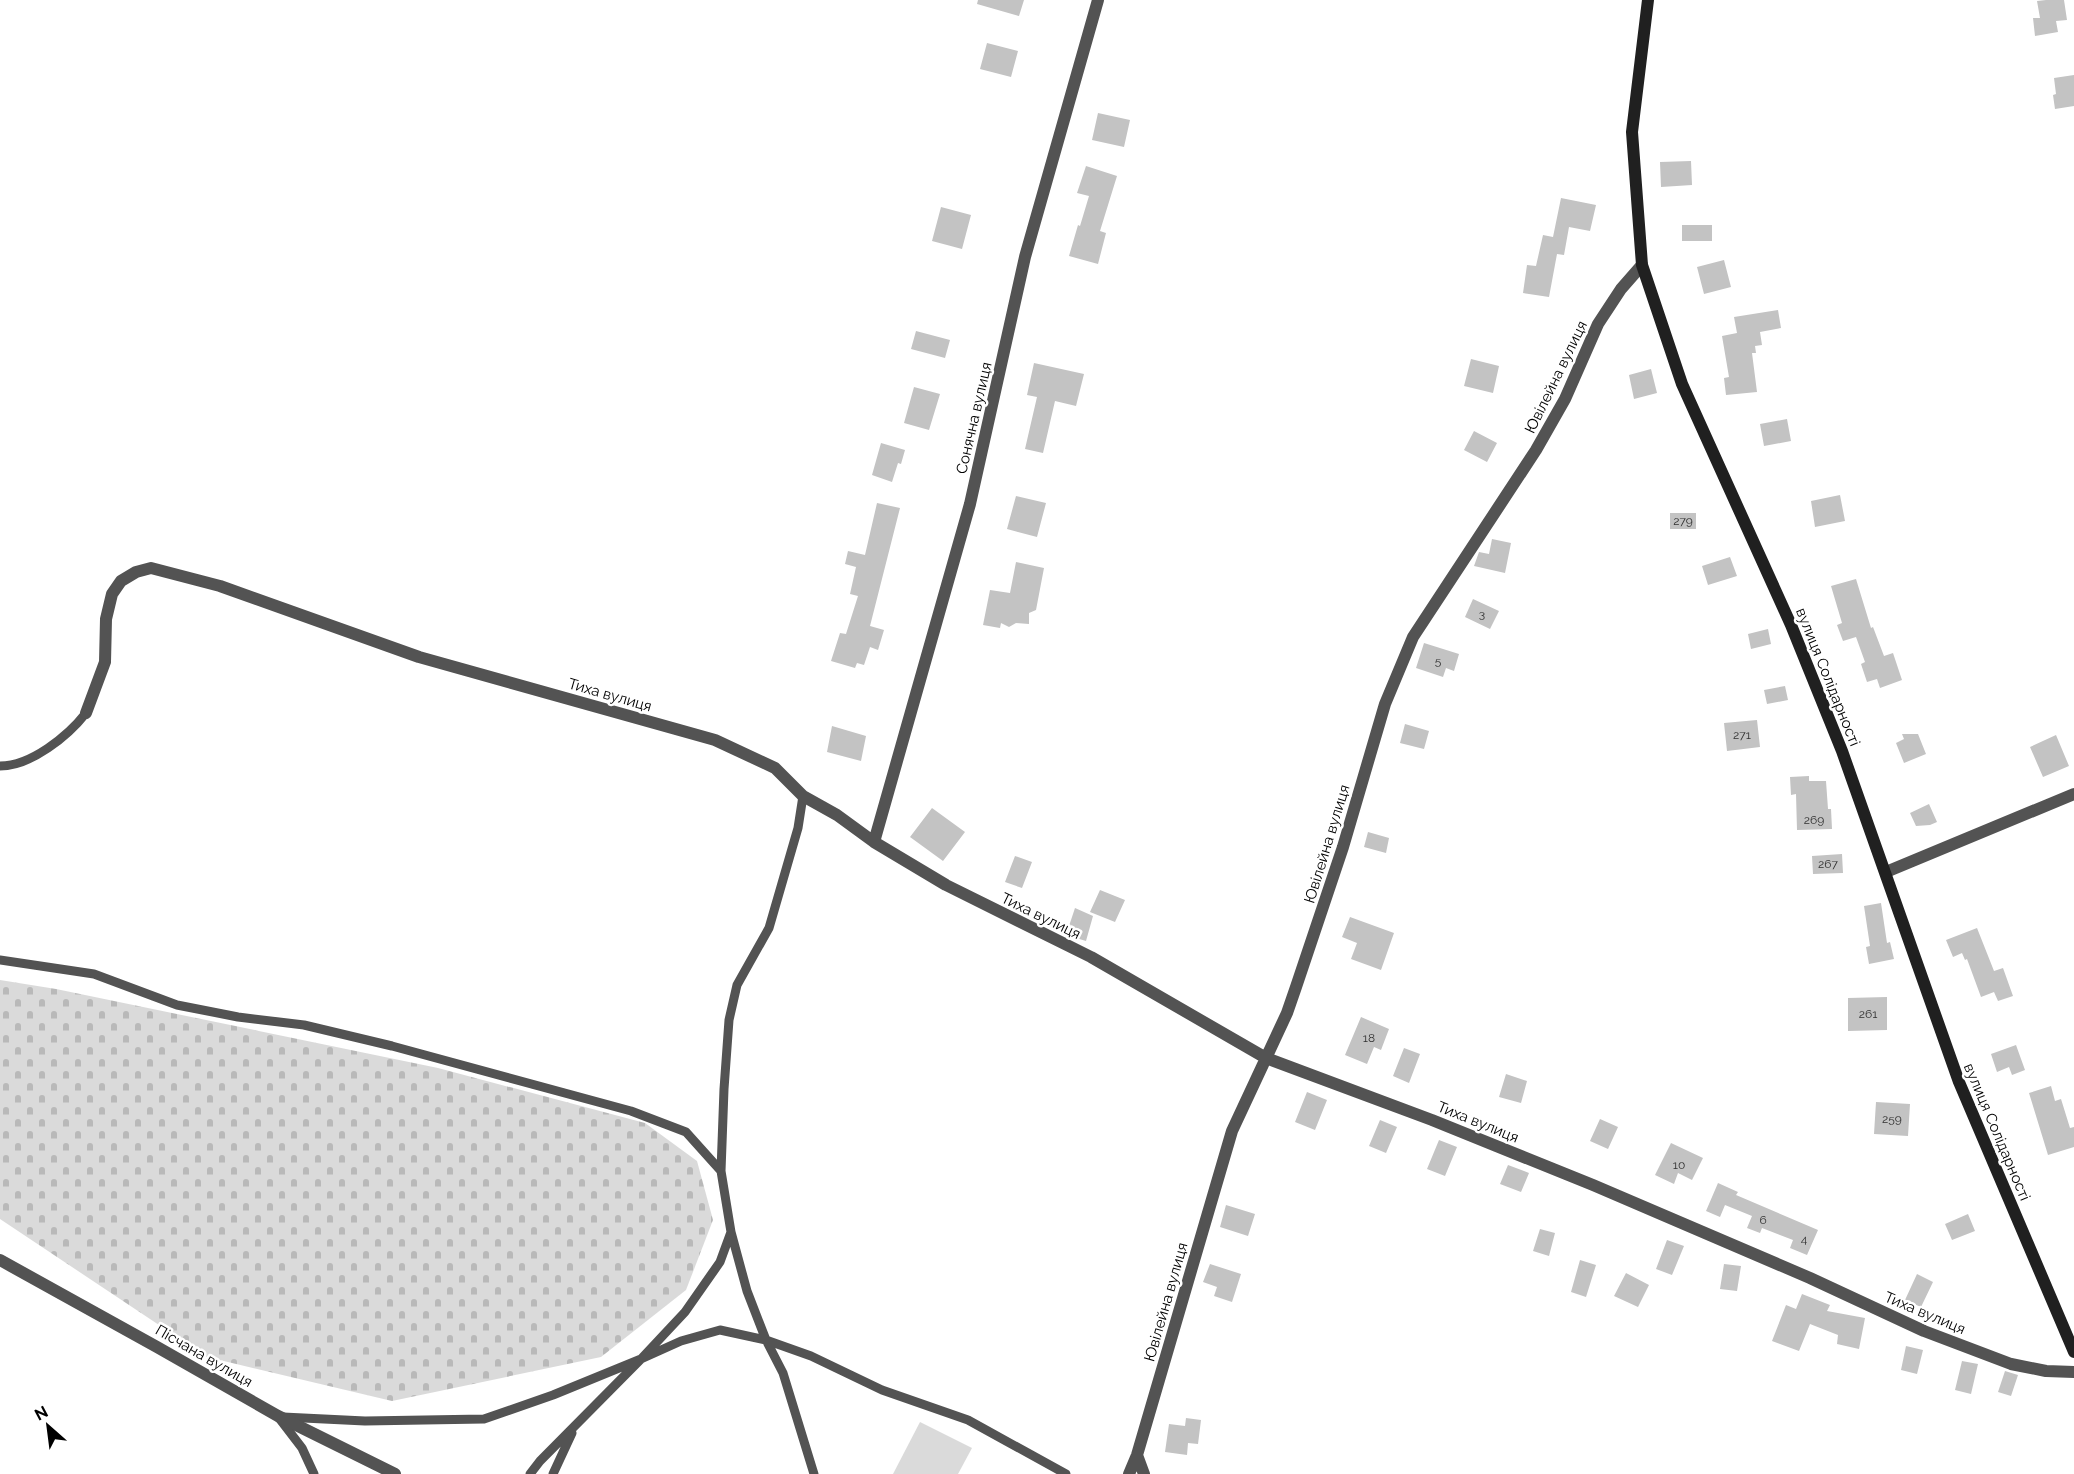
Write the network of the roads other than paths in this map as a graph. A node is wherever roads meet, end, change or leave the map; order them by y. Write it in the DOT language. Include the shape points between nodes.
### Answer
graph roads {
  1 [pos="1098,0"];
  2 [pos="1648,0"];
  3 [pos="1642,265"];
  4 [pos="86,713"];
  5 [pos="0,766"];
  6 [pos="2074,794"];
  7 [pos="803,796"];
  8 [pos="874,842"];
  9 [pos="1886,872"];
  10 [pos="0,960"];
  11 [pos="1266,1058"];
  12 [pos="721,1171"];
  13 [pos="730,1232"];
  14 [pos="0,1260"];
  15 [pos="766,1340"];
  16 [pos="2074,1352"];
  17 [pos="641,1359"];
  18 [pos="2074,1372"];
  19 [pos="278,1416"];
  20 [pos="576,1424"];
  21 [pos="1137,1455"];
  22 [pos="314,1474"];
  23 [pos="394,1474"];
  24 [pos="530,1474"];
  25 [pos="553,1474"];
  26 [pos="814,1474"];
  27 [pos="1066,1474"];
  28 [pos="1130,1474"];
  29 [pos="1144,1474"];
  1 -- 8 [label="street, Сонячна вулиця" via="1025,257 970,504"];
  2 -- 3 [label="main road, вулиця Солідарності" via="1632,132"];
  3 -- 9 [label="main road, вулиця Солідарності" via="1682,384 1791,625"];
  3 -- 11 [label="street, Ювілейна вулиця" via="1598,324 1565,399 1536,450 1413,637 1385,704 1296,987"];
  4 -- 5 [label="lane" via="74,729 34,758"];
  4 -- 7 [label="street, Тиха вулиця" via="105,662 106,619 112,594 122,581 151,568 220,586 419,657 715,740 775,768"];
  6 -- 9 [label="street"];
  7 -- 8 [label="street, Тиха вулиця"];
  7 -- 12 [label="lane" via="798,828 769,928 737,985 729,1020"];
  8 -- 11 [label="street, Тиха вулиця" via="946,885 1091,957"];
  9 -- 16 [label="main road, вулиця Солідарності" via="1959,1082"];
  10 -- 12 [label="lane" via="94,974 177,1005 303,1025 631,1111 686,1132"];
  11 -- 18 [label="street, Тиха вулиця" via="1593,1185 1924,1331 2010,1364"];
  11 -- 21 [label="street, Ювілейна вулиця" via="1232,1131"];
  12 -- 13 [label="lane"];
  13 -- 15 [label="lane"];
  13 -- 17 [label="lane" via="720,1262 685,1312"];
  14 -- 19 [label="street, Пісчана вулиця"];
  15 -- 17 [label="lane" via="720,1330 681,1341"];
  15 -- 26 [label="lane" via="783,1372"];
  15 -- 27 [label="lane" via="811,1356 882,1390 968,1420"];
  17 -- 19 [label="lane" via="484,1419 365,1421"];
  17 -- 20 [label="lane"];
  19 -- 22 [label="lane" via="302,1448"];
  19 -- 23 [label="street, Пісчана вулиця"];
  20 -- 24 [label="lane"];
  20 -- 25 [label="lane"];
  21 -- 28 [label="street, Ювілейна вулиця"];
  21 -- 29 [label="street"];
}
